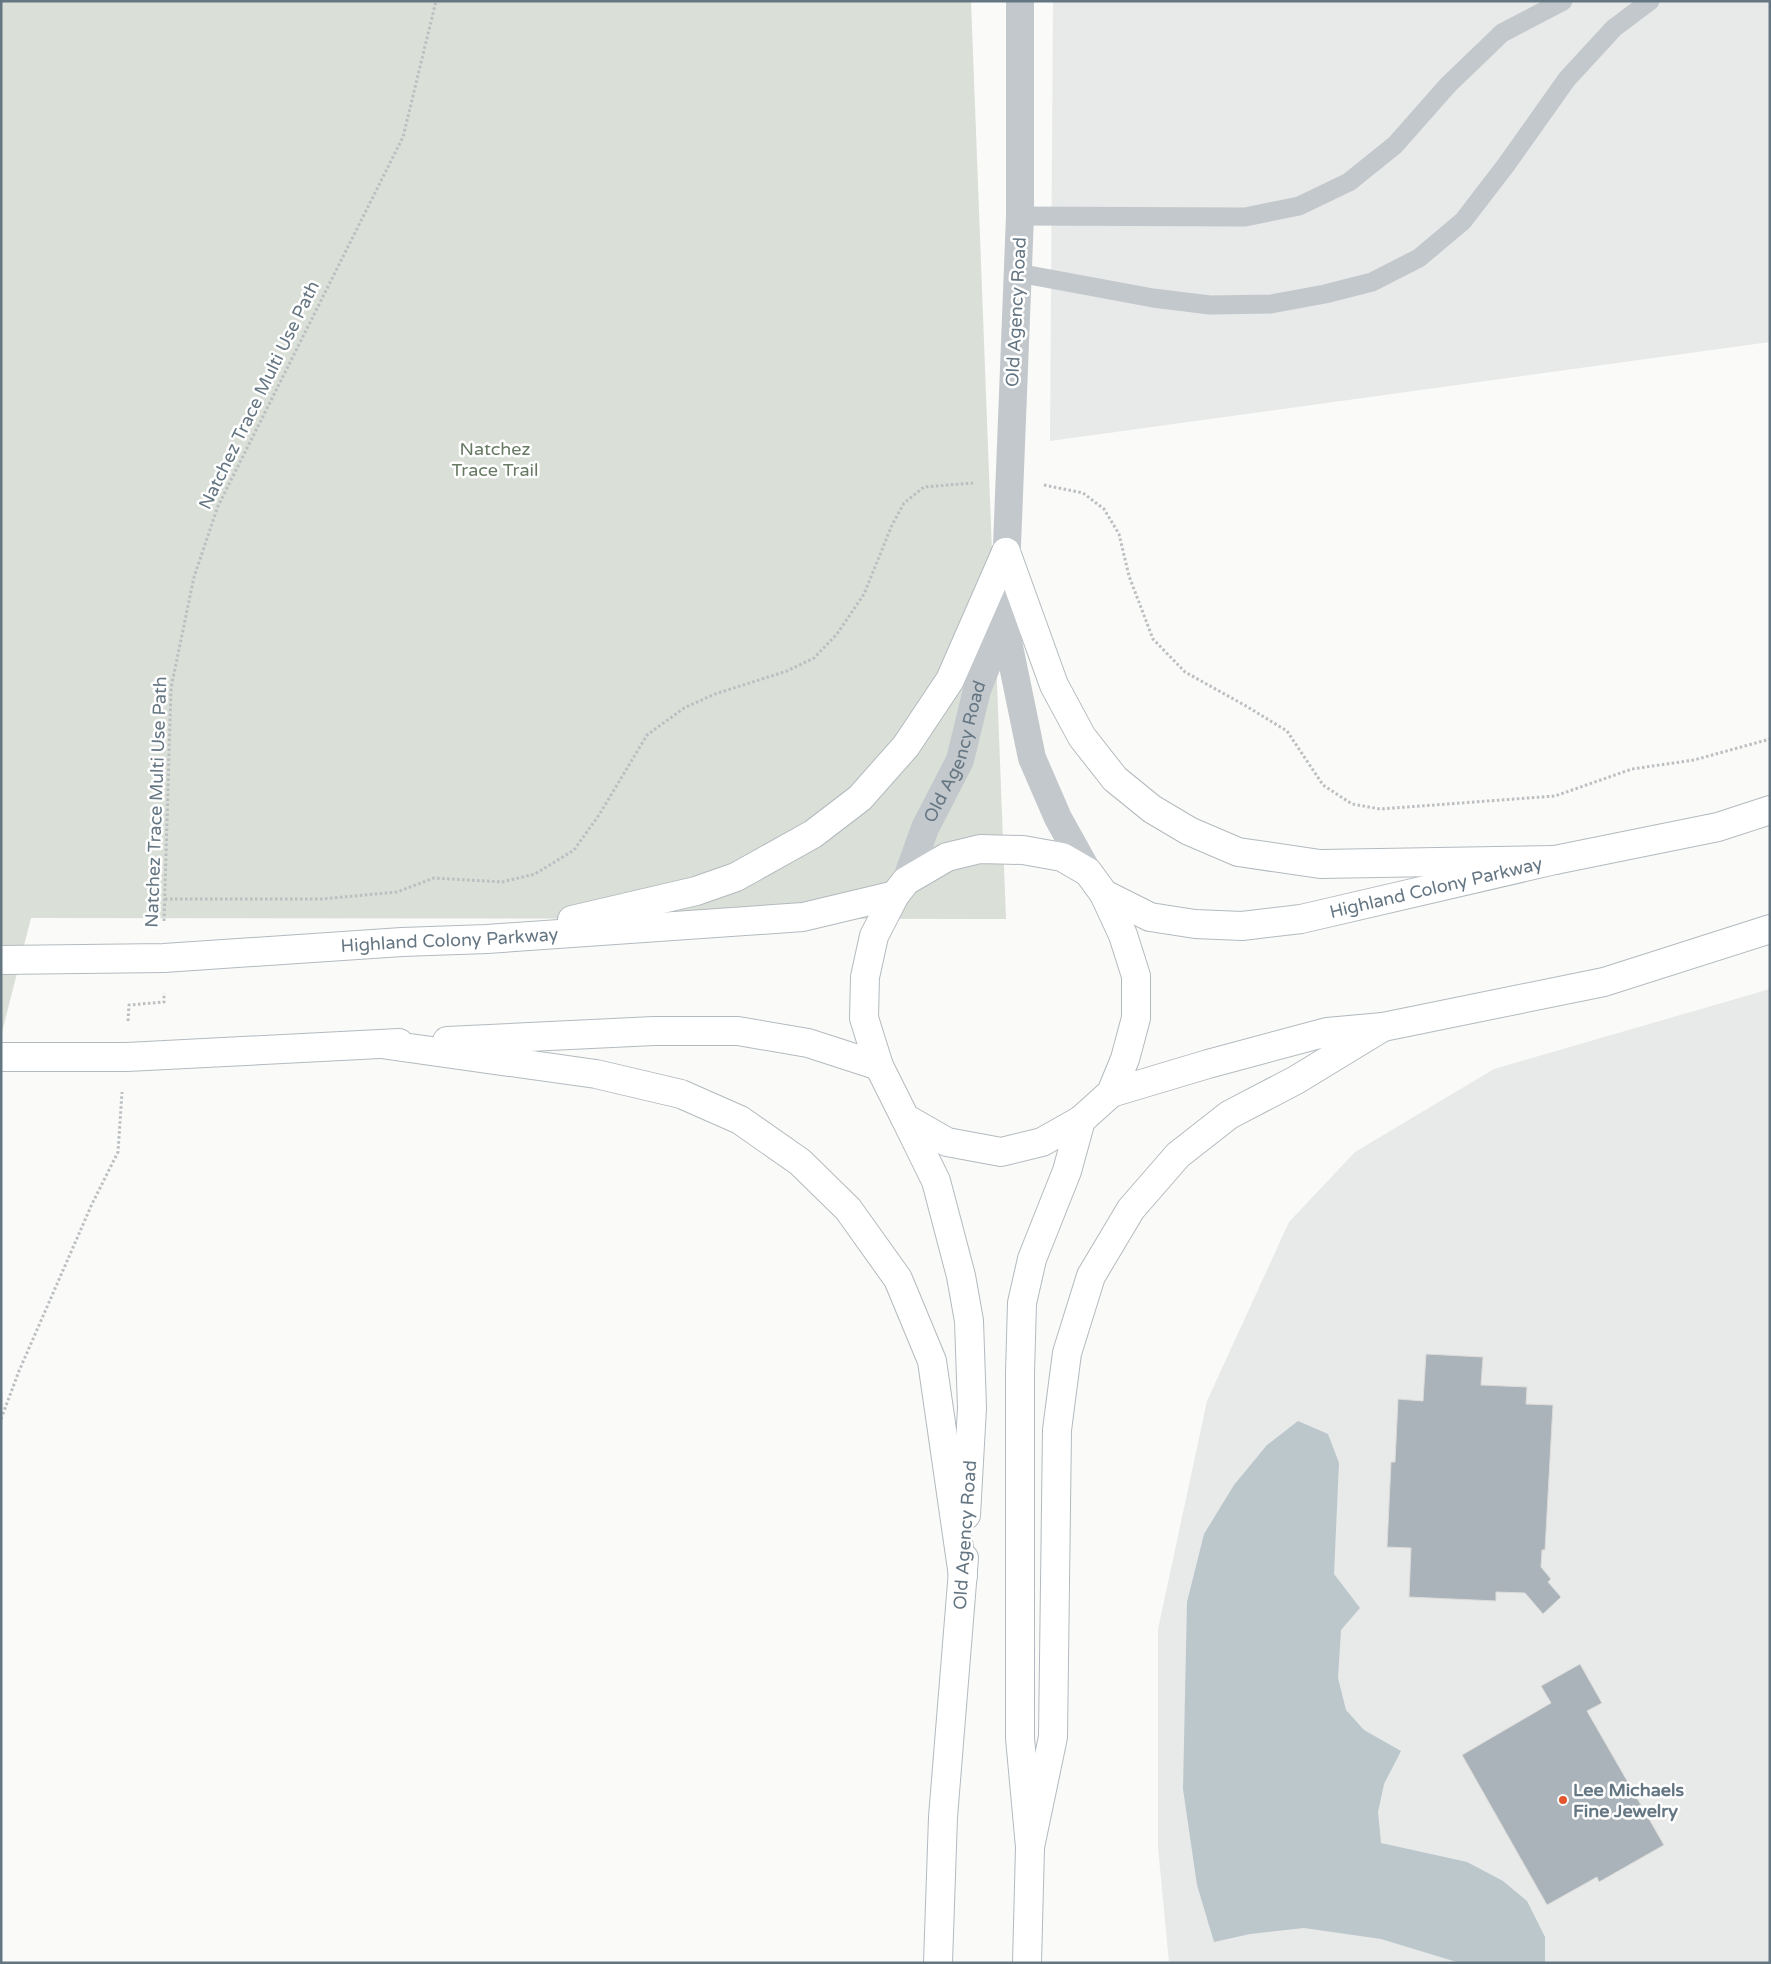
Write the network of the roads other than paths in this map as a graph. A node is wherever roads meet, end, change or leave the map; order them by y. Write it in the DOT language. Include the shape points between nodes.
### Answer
graph roads {
  1 [pos="1020,1"];
  2 [pos="1563,1"];
  3 [pos="1650,1"];
  4 [pos="1020,216"];
  5 [pos="1018,273"];
  6 [pos="1006,552"];
  7 [pos="1004,622"];
  8 [pos="1770,810"];
  9 [pos="1555,860"];
  10 [pos="1088,872"];
  11 [pos="900,888"];
  12 [pos="1104,894"];
  13 [pos="1770,929"];
  14 [pos="487,939"];
  15 [pos="1,960"];
  16 [pos="1383,1027"];
  17 [pos="381,1044"];
  18 [pos="1,1057"];
  19 [pos="879,1066"];
  20 [pos="1111,1093"];
  21 [pos="905,1118"];
  22 [pos="1081,1120"];
  23 [pos="963,1576"];
  24 [pos="1030,1847"];
  25 [pos="938,1963"];
  26 [pos="1027,1963"];
  1 -- 4 [label="street, Old Agency Road"];
  2 -- 4 [label="lane" via="1502,32 1448,85 1395,145 1349,182 1299,206 1245,217"];
  3 -- 5 [label="lane" via="1614,28 1566,79 1463,220 1419,258 1372,282 1271,304 1210,305 1152,298"];
  4 -- 5 [label="street, Old Agency Road"];
  5 -- 6 [label="street, Old Agency Road"];
  6 -- 7 [label="street, Old Agency Road"];
  6 -- 9 [label="street" via="1054,685 1082,736 1115,779 1152,809 1189,831 1238,852 1320,864"];
  6 -- 14 [label="street" via="950,680 906,746 860,798 813,834 736,877 696,891"];
  7 -- 10 [label="street, Old Agency Road" via="1032,758 1058,818"];
  7 -- 11 [label="street, Old Agency Road" via="977,690 960,760 925,828"];
  8 -- 9 [label="street, Highland Colony Parkway" via="1718,827"];
  9 -- 12 [label="street, Highland Colony Parkway" via="1302,919 1242,926 1195,924 1150,917"];
  10 -- 11 [label="street, Highland Colony Parkway" via="1062,857 1023,850 980,849 947,857"];
  10 -- 12 [label="street"];
  11 -- 14 [label="street, Highland Colony Parkway" via="803,917"];
  11 -- 19 [label="street, Old Agency Road" via="874,936 865,977 864,1018"];
  12 -- 20 [label="street" via="1123,935 1136,976 1136,1018 1125,1059"];
  13 -- 16 [label="street" via="1604,982"];
  14 -- 15 [label="street, Highland Colony Parkway" via="164,958"];
  16 -- 20 [label="street" via="1327,1032"];
  16 -- 24 [label="street" via="1230,1116 1178,1155 1131,1209 1091,1276 1067,1353 1057,1430 1053,1737"];
  17 -- 18 [label="street" via="127,1057"];
  17 -- 19 [label="street" via="654,1031 738,1031 808,1042"];
  17 -- 23 [label="street" via="596,1074 681,1094 740,1120 800,1162 848,1209 898,1279 932,1361"];
  19 -- 21 [label="street, Old Agency Road"];
  20 -- 22 [label="street"];
  21 -- 22 [label="street" via="947,1142 1001,1152 1042,1142"];
  21 -- 23 [label="street, Old Agency Road" via="936,1181 961,1276 969,1321 972,1408"];
  22 -- 24 [label="street" via="1066,1171 1032,1259 1022,1304 1020,1738"];
  23 -- 25 [label="street, Old Agency Road" via="943,1816"];
  24 -- 26 [label="street"];
}
